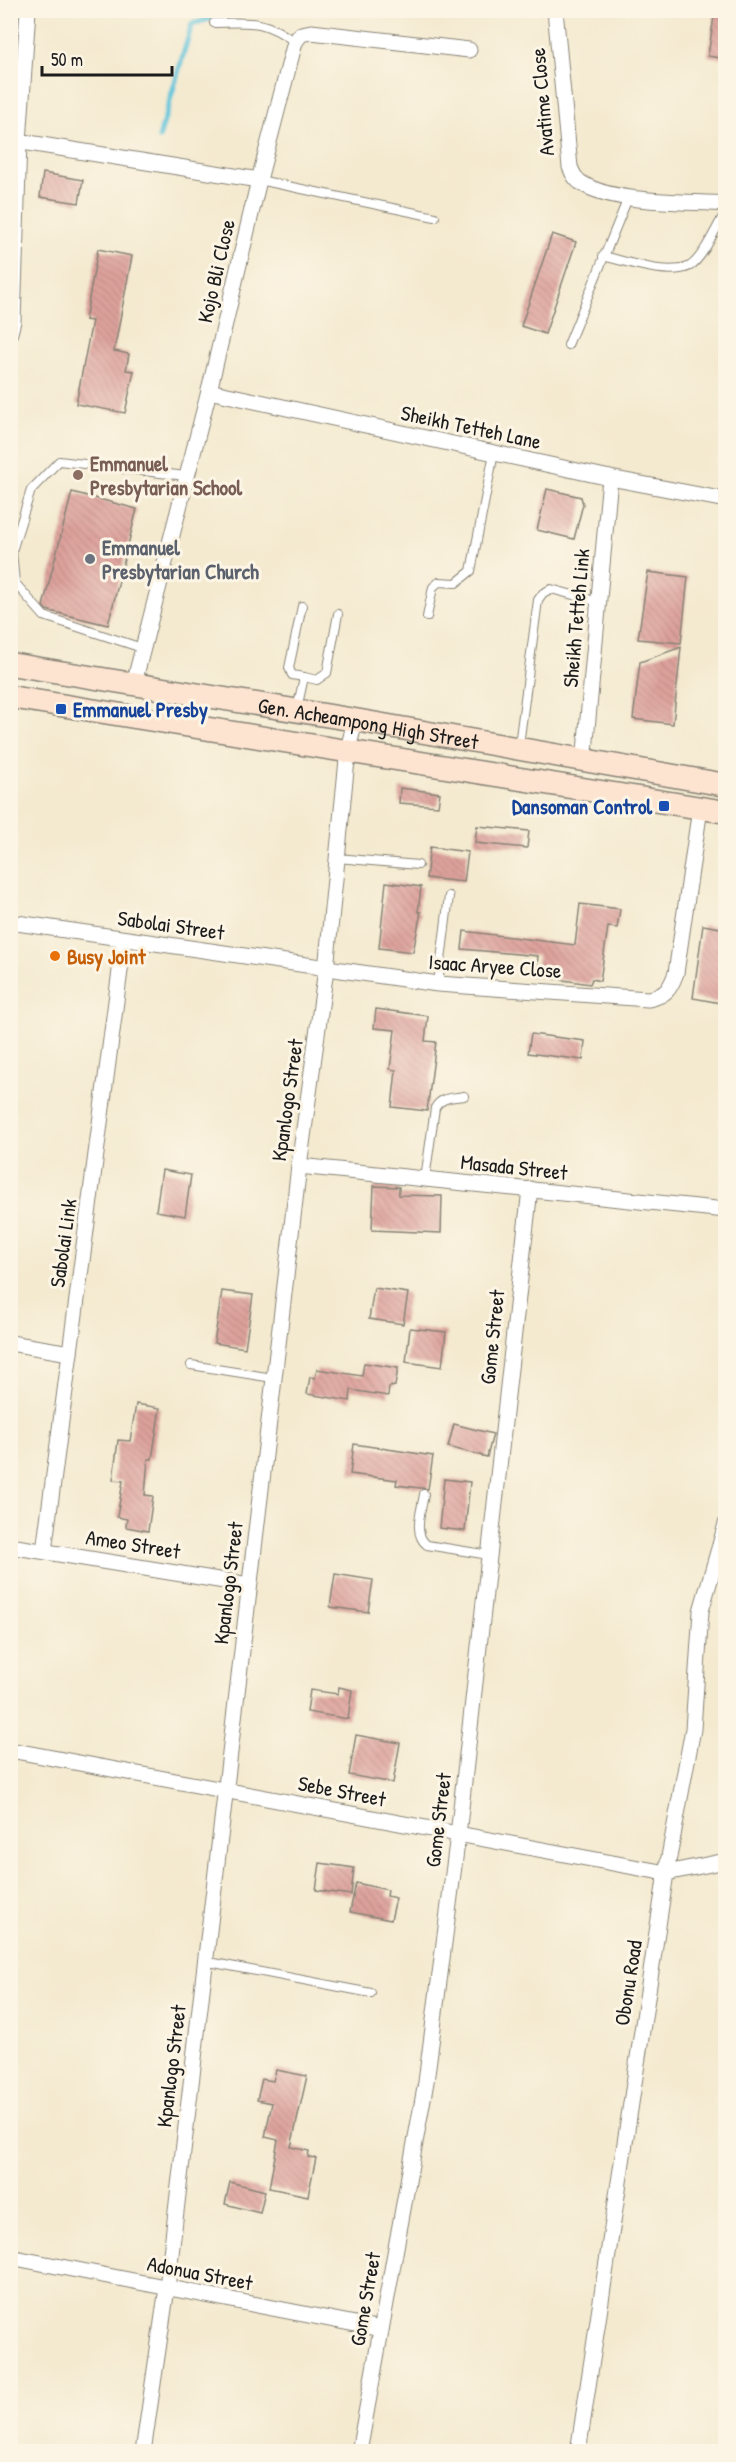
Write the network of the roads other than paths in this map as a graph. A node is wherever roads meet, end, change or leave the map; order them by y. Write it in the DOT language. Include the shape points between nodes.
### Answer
graph roads {
  1 [pos="28,10"];
  2 [pos="555,10"];
  3 [pos="214,23"];
  4 [pos="295,42"];
  5 [pos="469,50"];
  6 [pos="15,141"];
  7 [pos="259,180"];
  8 [pos="628,198"];
  9 [pos="726,204"];
  10 [pos="726,212"];
  11 [pos="435,217"];
  12 [pos="603,256"];
  13 [pos="10,333"];
  14 [pos="568,345"];
  15 [pos="209,391"];
  16 [pos="494,453"];
  17 [pos="186,476"];
  18 [pos="610,478"];
  19 [pos="726,500"];
  20 [pos="599,602"];
  21 [pos="302,606"];
  22 [pos="338,614"];
  23 [pos="427,617"];
  24 [pos="142,648"];
  25 [pos="10,664"];
  26 [pos="304,677"];
  27 [pos="134,683"];
  28 [pos="10,697"];
  29 [pos="297,710"];
  30 [pos="355,720"];
  31 [pos="348,750"];
  32 [pos="518,750"];
  33 [pos="584,762"];
  34 [pos="726,785"];
  35 [pos="700,808"];
  36 [pos="726,812"];
  37 [pos="337,858"];
  38 [pos="418,866"];
  39 [pos="449,896"];
  40 [pos="10,922"];
  41 [pos="124,940"];
  42 [pos="326,969"];
  43 [pos="438,984"];
  44 [pos="464,1096"];
  45 [pos="298,1166"];
  46 [pos="425,1179"];
  47 [pos="530,1189"];
  48 [pos="726,1210"];
  49 [pos="10,1343"];
  50 [pos="70,1353"];
  51 [pos="191,1365"];
  52 [pos="273,1378"];
  53 [pos="424,1494"];
  54 [pos="726,1524"];
  55 [pos="10,1546"];
  56 [pos="44,1551"];
  57 [pos="489,1555"];
  58 [pos="249,1585"];
  59 [pos="10,1750"];
  60 [pos="224,1790"];
  61 [pos="458,1835"];
  62 [pos="726,1861"];
  63 [pos="666,1873"];
  64 [pos="204,1961"];
  65 [pos="371,1993"];
  66 [pos="10,2257"];
  67 [pos="167,2288"];
  68 [pos="381,2330"];
  69 [pos="143,2451"];
  70 [pos="359,2451"];
  71 [pos="578,2451"];
  1 -- 6 [label="street"];
  2 -- 8 [label="street, Avatime Close" via="570,167 578,181"];
  3 -- 4 [label="lane" via="256,22 276,28"];
  4 -- 5 [label="street" via="300,34 311,32"];
  4 -- 7 [label="street, Kojo Bli Close"];
  6 -- 7 [label="street"];
  6 -- 13 [label="street"];
  7 -- 11 [label="lane"];
  7 -- 15 [label="street, Kojo Bli Close"];
  8 -- 9 [label="street, Avatime Close"];
  8 -- 12 [label="lane"];
  10 -- 12 [label="lane" via="690,266 672,271"];
  12 -- 14 [label="lane"];
  15 -- 16 [label="street, Sheikh Tetteh Lane"];
  15 -- 17 [label="street, Kojo Bli Close"];
  16 -- 18 [label="street, Sheikh Tetteh Lane"];
  16 -- 23 [label="lane" via="471,571 456,583 440,582 433,587"];
  17 -- 24 [label="street, Kojo Bli Close"];
  17 -- 24 [label="lane" via="58,461 31,490 12,551 15,583 44,616"];
  18 -- 19 [label="street, Sheikh Tetteh Lane"];
  18 -- 20 [label="street, Sheikh Tetteh Link"];
  20 -- 32 [label="lane" via="551,589 538,600"];
  20 -- 33 [label="street, Sheikh Tetteh Link"];
  21 -- 26 [label="lane" via="289,668 292,675"];
  22 -- 26 [label="lane" via="327,673 316,680"];
  24 -- 27 [label="street, Kojo Bli Close"];
  25 -- 27 [label="main road, Gen. Acheampong High Street"];
  26 -- 29 [label="lane"];
  27 -- 29 [label="main road, Gen. Acheampong High Street"];
  28 -- 31 [label="main road, Gen. Acheampong High Street"];
  29 -- 30 [label="main road, Gen. Acheampong High Street"];
  30 -- 31 [label="street, Kpanlogo Street"];
  30 -- 32 [label="main road, Gen. Acheampong High Street"];
  31 -- 35 [label="main road, Gen. Acheampong High Street"];
  31 -- 37 [label="street, Kpanlogo Street"];
  32 -- 33 [label="main road, Gen. Acheampong High Street"];
  33 -- 34 [label="main road, Gen. Acheampong High Street"];
  35 -- 36 [label="main road, Gen. Acheampong High Street"];
  35 -- 43 [label="street, Isaac Aryee Close" via="676,973 670,990 661,997"];
  37 -- 38 [label="lane"];
  37 -- 42 [label="street, Kpanlogo Street"];
  39 -- 43 [label="lane"];
  40 -- 41 [label="street, Sabolai Street"];
  41 -- 42 [label="street, Sabolai Street"];
  41 -- 50 [label="street, Sabolai Link"];
  42 -- 43 [label="street, Isaac Aryee Close"];
  42 -- 45 [label="street, Kpanlogo Street"];
  44 -- 46 [label="lane" via="446,1098 435,1108"];
  45 -- 46 [label="street, Masada Street"];
  45 -- 52 [label="street, Kpanlogo Street"];
  46 -- 47 [label="street, Masada Street"];
  47 -- 48 [label="street, Masada Street"];
  47 -- 57 [label="street, Gome Street"];
  49 -- 50 [label="street"];
  50 -- 56 [label="street, Sabolai Link"];
  51 -- 52 [label="lane"];
  52 -- 58 [label="street, Kpanlogo Street"];
  53 -- 57 [label="lane" via="419,1533 423,1542"];
  54 -- 63 [label="street, Obonu Road" via="701,1611 693,1729"];
  55 -- 56 [label="street, Ameo Street"];
  56 -- 58 [label="street, Ameo Street"];
  57 -- 61 [label="street, Gome Street"];
  58 -- 60 [label="street, Kpanlogo Street"];
  59 -- 60 [label="street, Sebe Street"];
  60 -- 61 [label="street, Sebe Street"];
  60 -- 64 [label="street, Kpanlogo Street"];
  61 -- 63 [label="street, Sebe Street"];
  61 -- 68 [label="street, Gome Street" via="426,2082"];
  62 -- 63 [label="street"];
  63 -- 71 [label="street, Obonu Road"];
  64 -- 65 [label="lane"];
  64 -- 67 [label="street, Kpanlogo Street"];
  66 -- 67 [label="street, Adonua Street"];
  67 -- 68 [label="street, Adonua Street"];
  67 -- 69 [label="street, Kpanlogo Street"];
  68 -- 70 [label="street, Gome Street"];
}
